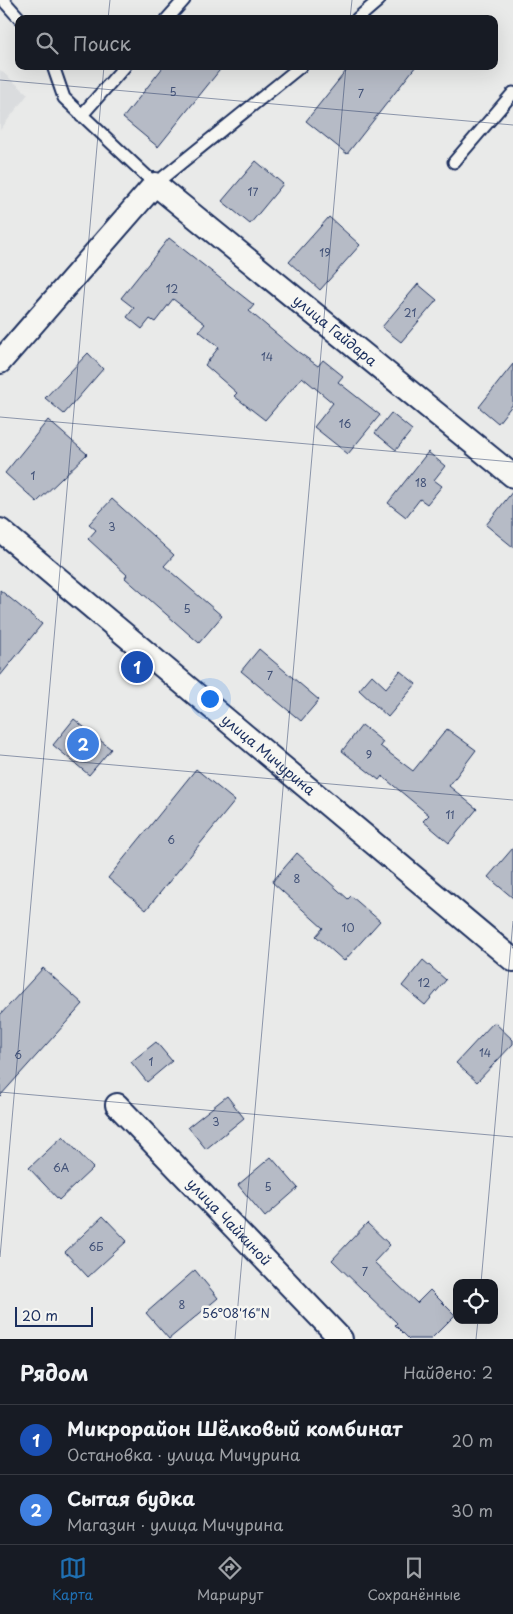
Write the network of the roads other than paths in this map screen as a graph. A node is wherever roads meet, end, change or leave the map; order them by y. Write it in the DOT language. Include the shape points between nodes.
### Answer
graph roads {
  1 [pos="3,0"];
  2 [pos="184,0"];
  3 [pos="379,0"];
  4 [pos="16,15"];
  5 [pos="171,15"];
  6 [pos="362,15"];
  7 [pos="54,70"];
  8 [pos="121,70"];
  9 [pos="296,70"];
  10 [pos="513,93"];
  11 [pos="81,116"];
  12 [pos="454,162"];
  13 [pos="155,184"];
  14 [pos="0,362"];
  15 [pos="513,476"];
  16 [pos="0,530"];
  17 [pos="513,960"];
  18 [pos="117,1105"];
  19 [pos="341,1339"];
  1 -- 4 [label="lane"];
  2 -- 5 [label="lane"];
  3 -- 6 [label="lane"];
  7 -- 11 [label="lane" via="64,98"];
  8 -- 11 [label="lane"];
  9 -- 13 [label="lane"];
  10 -- 12 [label="lane"];
  11 -- 13 [label="lane"];
  13 -- 14 [label="street"];
  13 -- 15 [label="street, улица Гайдара"];
  16 -- 17 [label="street, улица Мичурина"];
  18 -- 19 [label="street, улица Чайкиной"];
}
